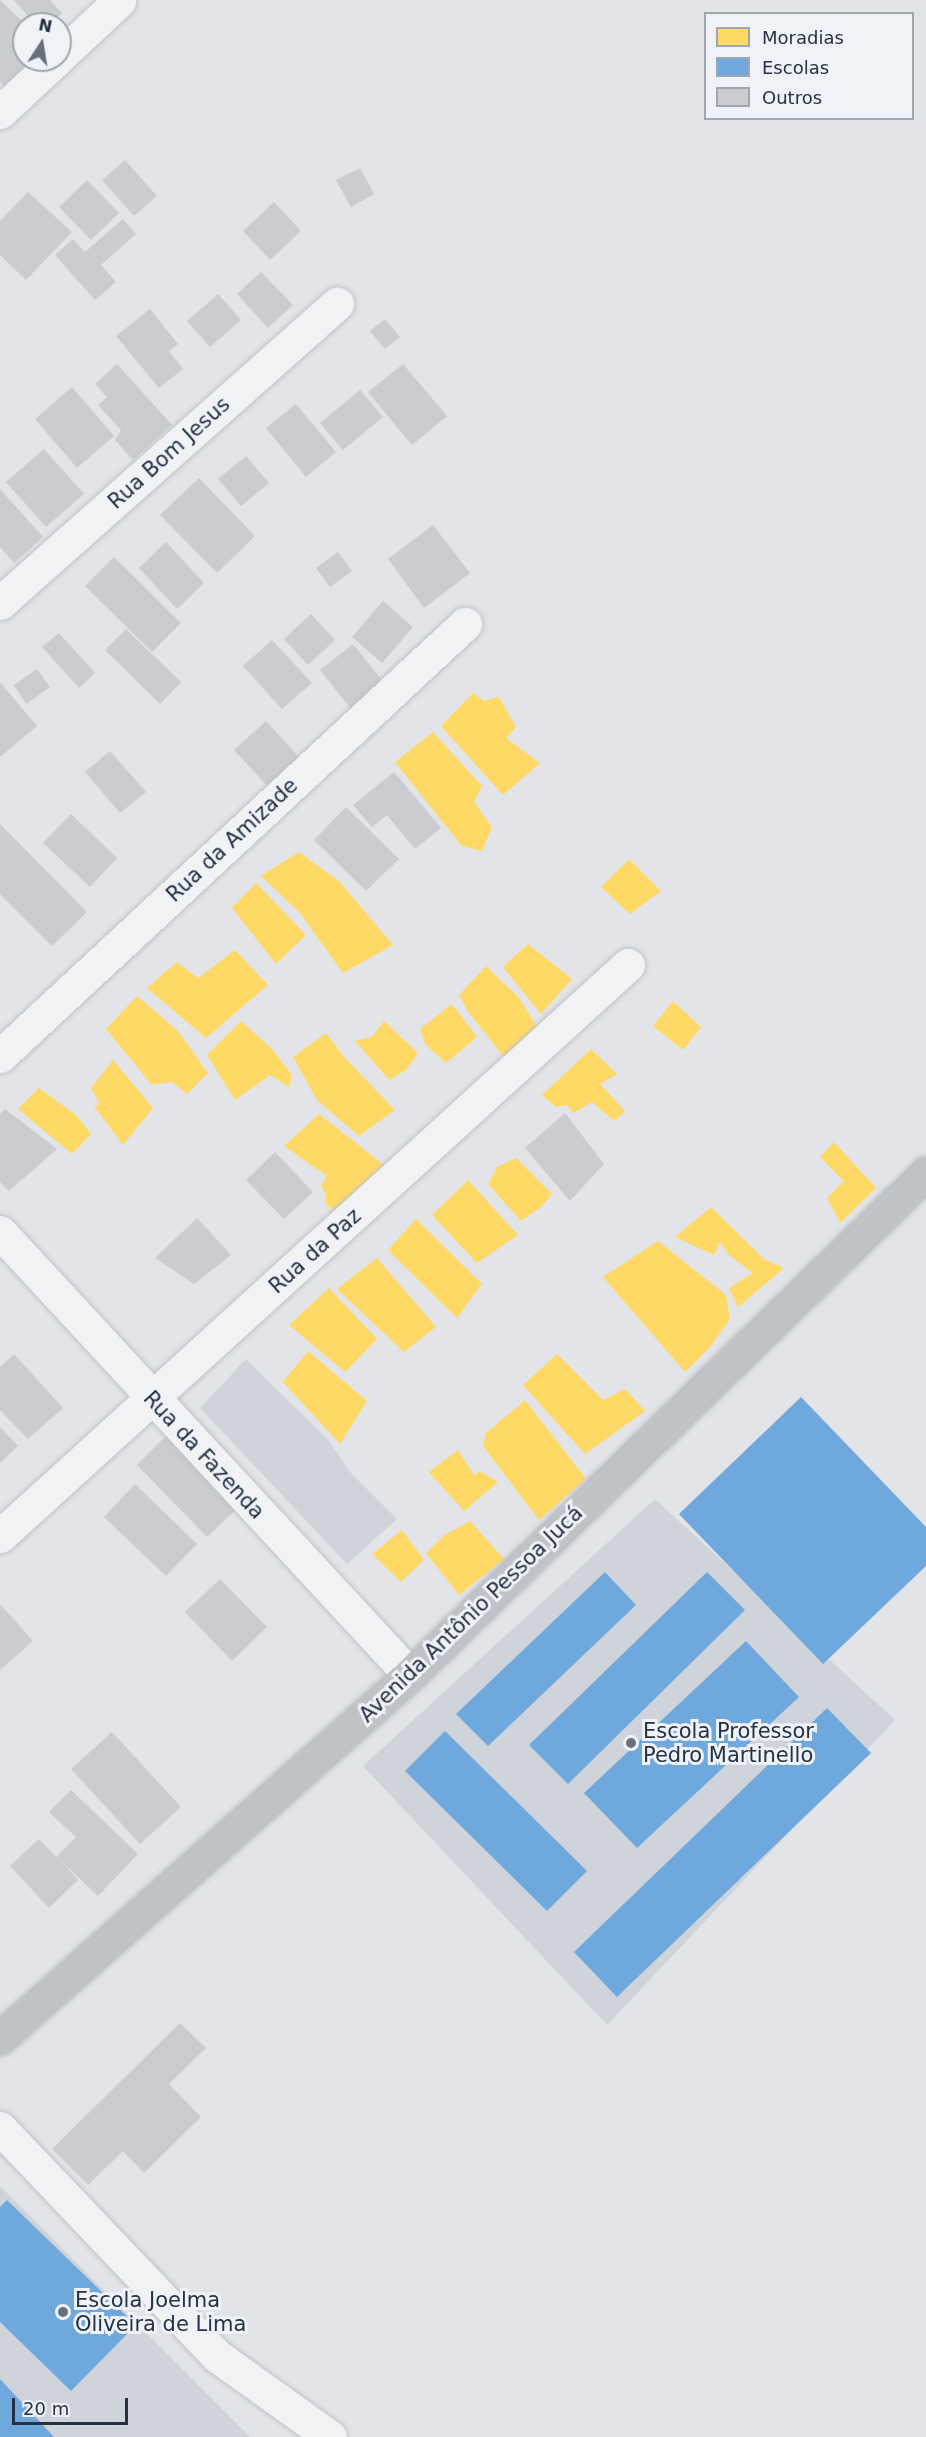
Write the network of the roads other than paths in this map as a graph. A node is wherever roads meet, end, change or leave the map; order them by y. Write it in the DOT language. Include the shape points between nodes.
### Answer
graph roads {
  1 [pos="119,1"];
  2 [pos="72,45"];
  3 [pos="43,72"];
  4 [pos="0,112"];
  5 [pos="337,304"];
  6 [pos="0,603"];
  7 [pos="465,624"];
  8 [pos="628,965"];
  9 [pos="0,1056"];
  10 [pos="926,1173"];
  11 [pos="0,1232"];
  12 [pos="152,1400"];
  13 [pos="0,1536"];
  14 [pos="410,1675"];
  15 [pos="0,2038"];
  16 [pos="0,2128"];
  17 [pos="330,2437"];
  1 -- 2 [label="street"];
  3 -- 4 [label="street"];
  5 -- 6 [label="street, Rua Bom Jesus"];
  7 -- 9 [label="street, Rua da Amizade"];
  8 -- 12 [label="street, Rua da Paz"];
  10 -- 14 [label="street, Avenida Antônio Pessoa Jucá"];
  11 -- 12 [label="street, Rua da Fazenda"];
  12 -- 13 [label="street, Rua da Paz"];
  12 -- 14 [label="street, Rua da Fazenda"];
  14 -- 15 [label="street, Avenida Antônio Pessoa Jucá"];
  16 -- 17 [label="street" via="217,2356"];
}
